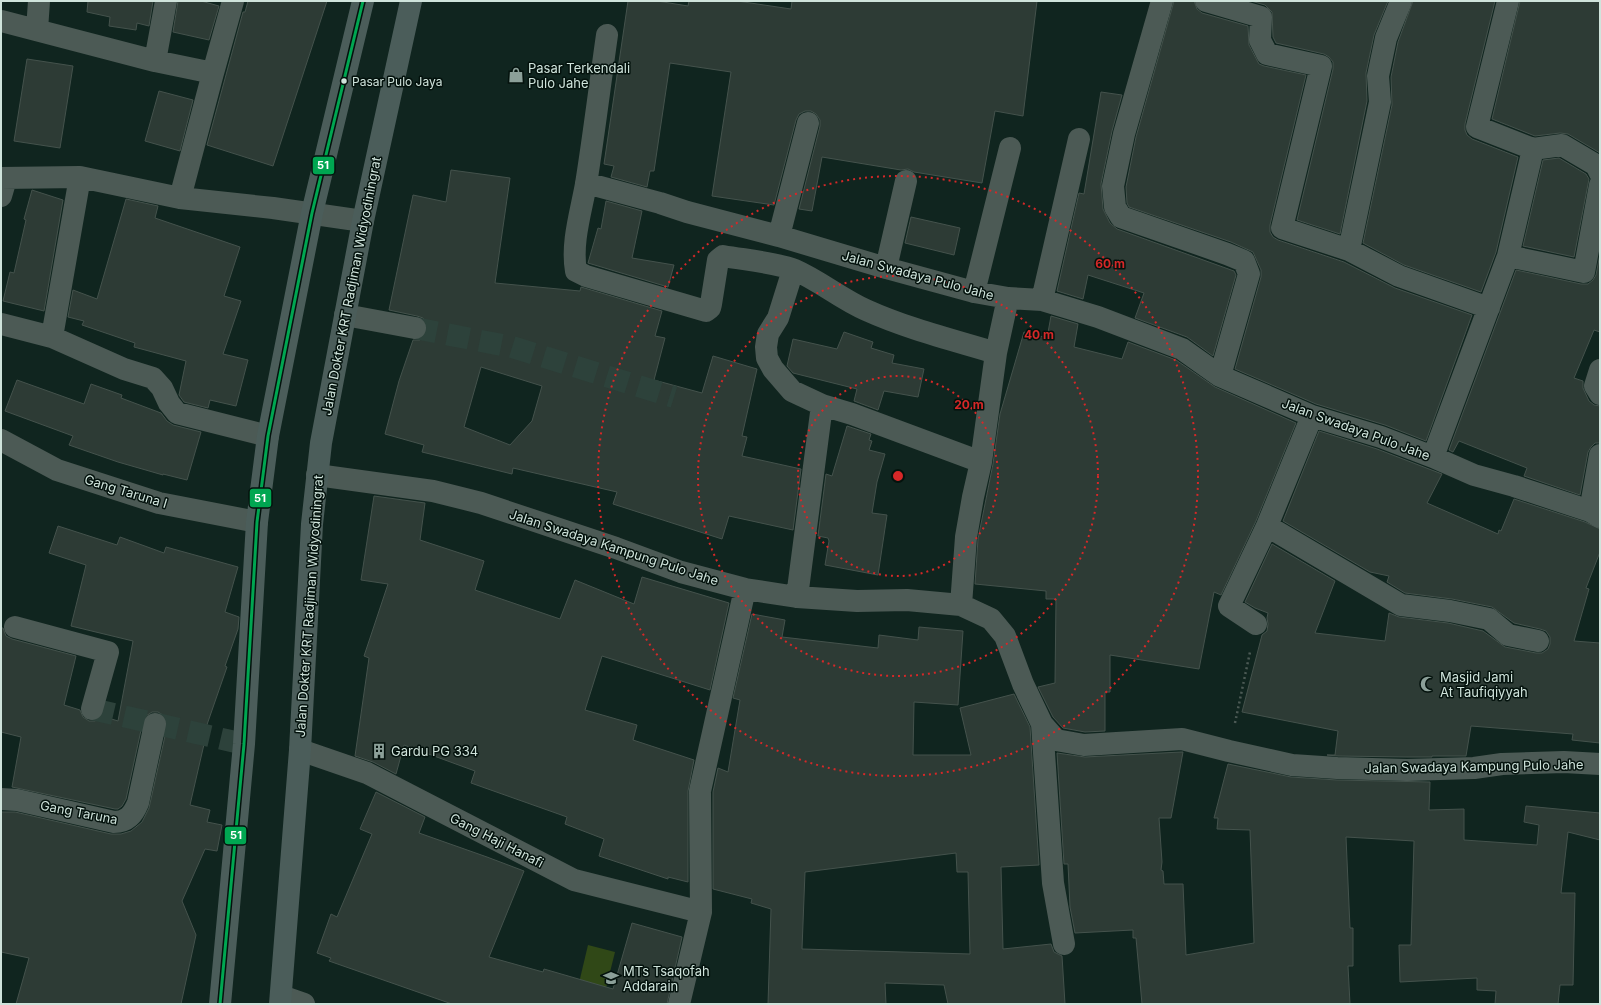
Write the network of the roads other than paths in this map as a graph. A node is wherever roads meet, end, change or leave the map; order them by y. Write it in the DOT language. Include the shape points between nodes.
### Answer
graph roads {
  1 [pos="39,1"];
  2 [pos="166,1"];
  3 [pos="233,1"];
  4 [pos="363,1"];
  5 [pos="412,1"];
  6 [pos="1162,1"];
  7 [pos="1206,1"];
  8 [pos="1401,1"];
  9 [pos="1508,1"];
  10 [pos="1,21"];
  11 [pos="37,30"];
  12 [pos="607,35"];
  13 [pos="155,61"];
  14 [pos="213,73"];
  15 [pos="808,123"];
  16 [pos="1079,139"];
  17 [pos="1010,148"];
  18 [pos="1533,149"];
  19 [pos="1600,173"];
  20 [pos="80,177"];
  21 [pos="906,181"];
  22 [pos="3,184"];
  23 [pos="586,184"];
  24 [pos="1599,196"];
  25 [pos="180,198"];
  26 [pos="312,213"];
  27 [pos="363,220"];
  28 [pos="779,236"];
  29 [pos="1349,250"];
  30 [pos="1508,256"];
  31 [pos="886,268"];
  32 [pos="793,270"];
  33 [pos="974,292"];
  34 [pos="1008,298"];
  35 [pos="1042,300"];
  36 [pos="1489,308"];
  37 [pos="345,314"];
  38 [pos="1,324"];
  39 [pos="415,328"];
  40 [pos="52,337"];
  41 [pos="996,353"];
  42 [pos="1600,370"];
  43 [pos="1220,376"];
  44 [pos="1600,394"];
  45 [pos="822,405"];
  46 [pos="1312,416"];
  47 [pos="268,436"];
  48 [pos="1,440"];
  49 [pos="1600,455"];
  50 [pos="1433,457"];
  51 [pos="981,462"];
  52 [pos="317,475"];
  53 [pos="1595,514"];
  54 [pos="257,522"];
  55 [pos="1268,526"];
  56 [pos="744,589"];
  57 [pos="797,597"];
  58 [pos="961,605"];
  59 [pos="1256,624"];
  60 [pos="15,628"];
  61 [pos="1538,641"];
  62 [pos="92,709"];
  63 [pos="155,724"];
  64 [pos="1042,724"];
  65 [pos="300,750"];
  66 [pos="1600,764"];
  67 [pos="1,798"];
  68 [pos="701,912"];
  69 [pos="1064,944"];
  70 [pos="281,1000"];
  71 [pos="220,1004"];
  72 [pos="304,1004"];
  73 [pos="679,1004"];
  1 -- 11 [label="street"];
  2 -- 13 [label="street"];
  3 -- 14 [label="street"];
  4 -- 26 [label="main road"];
  5 -- 27 [label="main road, Jalan Dokter KRT Radjiman Widyodiningrat"];
  6 -- 43 [label="street" via="1124,134 1113,186 1115,207 1121,217 1244,261 1249,274"];
  7 -- 29 [label="street" via="1261,17 1260,40 1268,54 1321,66 1282,228"];
  8 -- 29 [label="street" via="1386,38 1378,76 1380,102"];
  9 -- 18 [label="street" via="1477,126"];
  10 -- 11 [label="street"];
  11 -- 13 [label="street"];
  12 -- 23 [label="street"];
  13 -- 14 [label="street"];
  14 -- 25 [label="street"];
  15 -- 28 [label="street"];
  16 -- 35 [label="street"];
  17 -- 33 [label="street"];
  18 -- 19 [label="street" via="1562,145 1596,165"];
  18 -- 30 [label="street"];
  20 -- 22 [label="street"];
  20 -- 25 [label="street"];
  20 -- 40 [label="street"];
  21 -- 31 [label="street"];
  23 -- 28 [label="street, Jalan Swadaya Pulo Jahe"];
  23 -- 32 [label="street" via="576,234 574,260 576,271 586,276 706,311 710,308 718,260 723,256"];
  24 -- 30 [label="street" via="1584,272"];
  25 -- 26 [label="street"];
  26 -- 27 [label="street"];
  26 -- 47 [label="main road"];
  27 -- 37 [label="main road, Jalan Dokter KRT Radjiman Widyodiningrat"];
  28 -- 31 [label="street, Jalan Swadaya Pulo Jahe"];
  29 -- 36 [label="street" via="1399,276"];
  30 -- 36 [label="street"];
  31 -- 33 [label="street, Jalan Swadaya Pulo Jahe"];
  32 -- 41 [label="street" via="866,310 923,332"];
  32 -- 45 [label="street" via="778,318 768,334 767,358 792,391"];
  33 -- 34 [label="street, Jalan Swadaya Pulo Jahe"];
  34 -- 35 [label="street, Jalan Swadaya Pulo Jahe"];
  34 -- 41 [label="street"];
  35 -- 43 [label="street, Jalan Swadaya Pulo Jahe" via="1098,317 1182,349"];
  36 -- 50 [label="street"];
  37 -- 39 [label="street"];
  37 -- 52 [label="main road, Jalan Dokter KRT Radjiman Widyodiningrat"];
  38 -- 40 [label="street"];
  40 -- 47 [label="street" via="124,369 153,378 177,413"];
  41 -- 51 [label="street"];
  42 -- 44 [label="street" via="1595,386"];
  43 -- 46 [label="street, Jalan Swadaya Pulo Jahe"];
  45 -- 51 [label="street"];
  45 -- 57 [label="street"];
  46 -- 50 [label="street, Jalan Swadaya Pulo Jahe" via="1382,437"];
  46 -- 55 [label="street"];
  47 -- 54 [label="main road"];
  48 -- 54 [label="street, Gang Taruna I" via="57,470 158,502"];
  49 -- 53 [label="street"];
  50 -- 53 [label="street, Jalan Swadaya Pulo Jahe" via="1474,475"];
  51 -- 58 [label="street" via="966,537"];
  52 -- 56 [label="street, Jalan Swadaya Kampung Pulo Jahe" via="433,491 481,502 682,572"];
  52 -- 65 [label="main road, Jalan Dokter KRT Radjiman Widyodiningrat"];
  54 -- 71 [label="main road" via="244,744"];
  55 -- 59 [label="street" via="1229,606"];
  55 -- 61 [label="street" via="1401,605 1489,619 1508,635"];
  56 -- 57 [label="street, Jalan Swadaya Kampung Pulo Jahe"];
  56 -- 68 [label="street" via="700,791"];
  57 -- 58 [label="street, Jalan Swadaya Kampung Pulo Jahe" via="857,601 907,600"];
  58 -- 64 [label="street, Jalan Swadaya Kampung Pulo Jahe" via="991,619 1005,636 1023,684"];
  60 -- 62 [label="street" via="108,652"];
  63 -- 67 [label="street, Gang Taruna" via="138,803 133,814 121,822"];
  64 -- 66 [label="street, Jalan Swadaya Kampung Pulo Jahe" via="1056,740 1084,745 1182,739 1292,765 1408,770 1564,762"];
  64 -- 69 [label="street" via="1053,883"];
  65 -- 68 [label="street, Gang Haji Hanafi" via="367,773 574,880"];
  65 -- 70 [label="main road, Jalan Dokter KRT Radjiman Widyodiningrat"];
  68 -- 73 [label="street"];
  70 -- 72 [label="street"];
}
